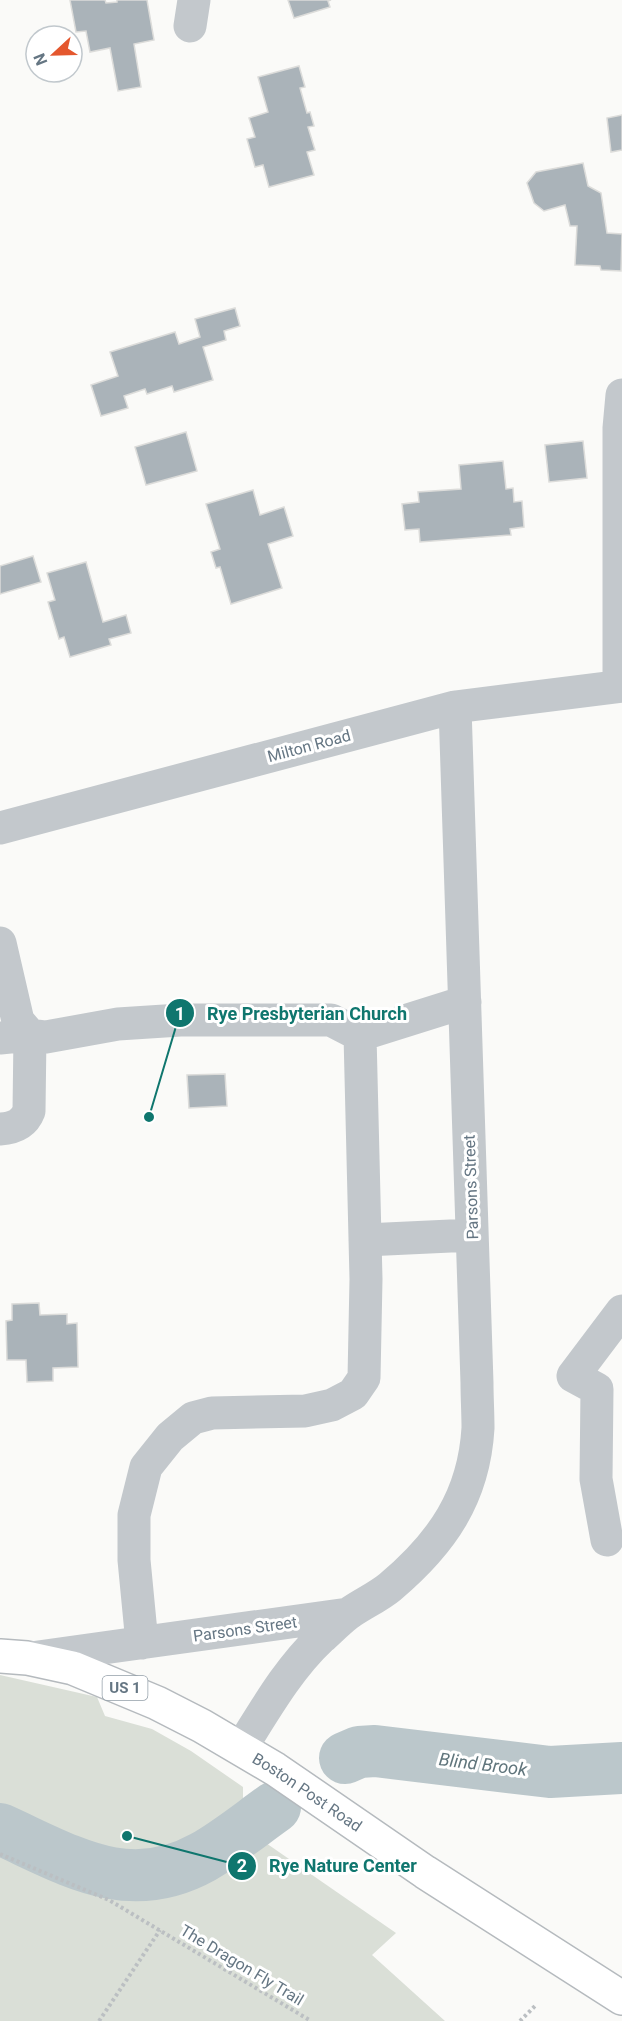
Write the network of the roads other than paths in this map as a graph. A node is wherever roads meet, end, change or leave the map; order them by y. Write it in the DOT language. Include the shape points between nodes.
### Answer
graph roads {
  1 [pos="622,395"];
  2 [pos="621,686"];
  3 [pos="455,707"];
  4 [pos="0,828"];
  5 [pos="1,956"];
  6 [pos="465,1002"];
  7 [pos="360,1035"];
  8 [pos="15,1036"];
  9 [pos="0,1129"];
  10 [pos="472,1235"];
  11 [pos="365,1240"];
  12 [pos="622,1311"];
  13 [pos="607,1540"];
  14 [pos="348,1614"];
  15 [pos="142,1642"];
  16 [pos="14,1657"];
  17 [pos="241,1748"];
  18 [pos="622,1998"];
  1 -- 2 [label="street"];
  2 -- 3 [label="street, Milton Road"];
  3 -- 4 [label="street, Milton Road"];
  3 -- 6 [label="street, Parsons Street"];
  5 -- 8 [label="street" via="18,1021"];
  6 -- 7 [label="street"];
  6 -- 10 [label="street, Parsons Street"];
  7 -- 8 [label="street" via="331,1020 180,1020 118,1024 46,1037"];
  7 -- 11 [label="street"];
  8 -- 9 [label="street" via="29,1111 19,1125"];
  10 -- 11 [label="street"];
  10 -- 14 [label="street, Parsons Street" via="477,1429 463,1497 448,1526 423,1556 389,1588"];
  11 -- 15 [label="street" via="364,1378 353,1394 332,1405 305,1411 212,1413 193,1418 170,1437 146,1467 134,1515"];
  12 -- 13 [label="street" via="573,1376 597,1389 596,1479"];
  14 -- 15 [label="street, Parsons Street"];
  14 -- 17 [label="street, Parsons Street" via="295,1665"];
  15 -- 16 [label="street, Parsons Street"];
  16 -- 17 [label="main road, Boston Post Road / US 1" via="73,1668 115,1684"];
  17 -- 18 [label="main road, Boston Post Road / US 1"];
}
